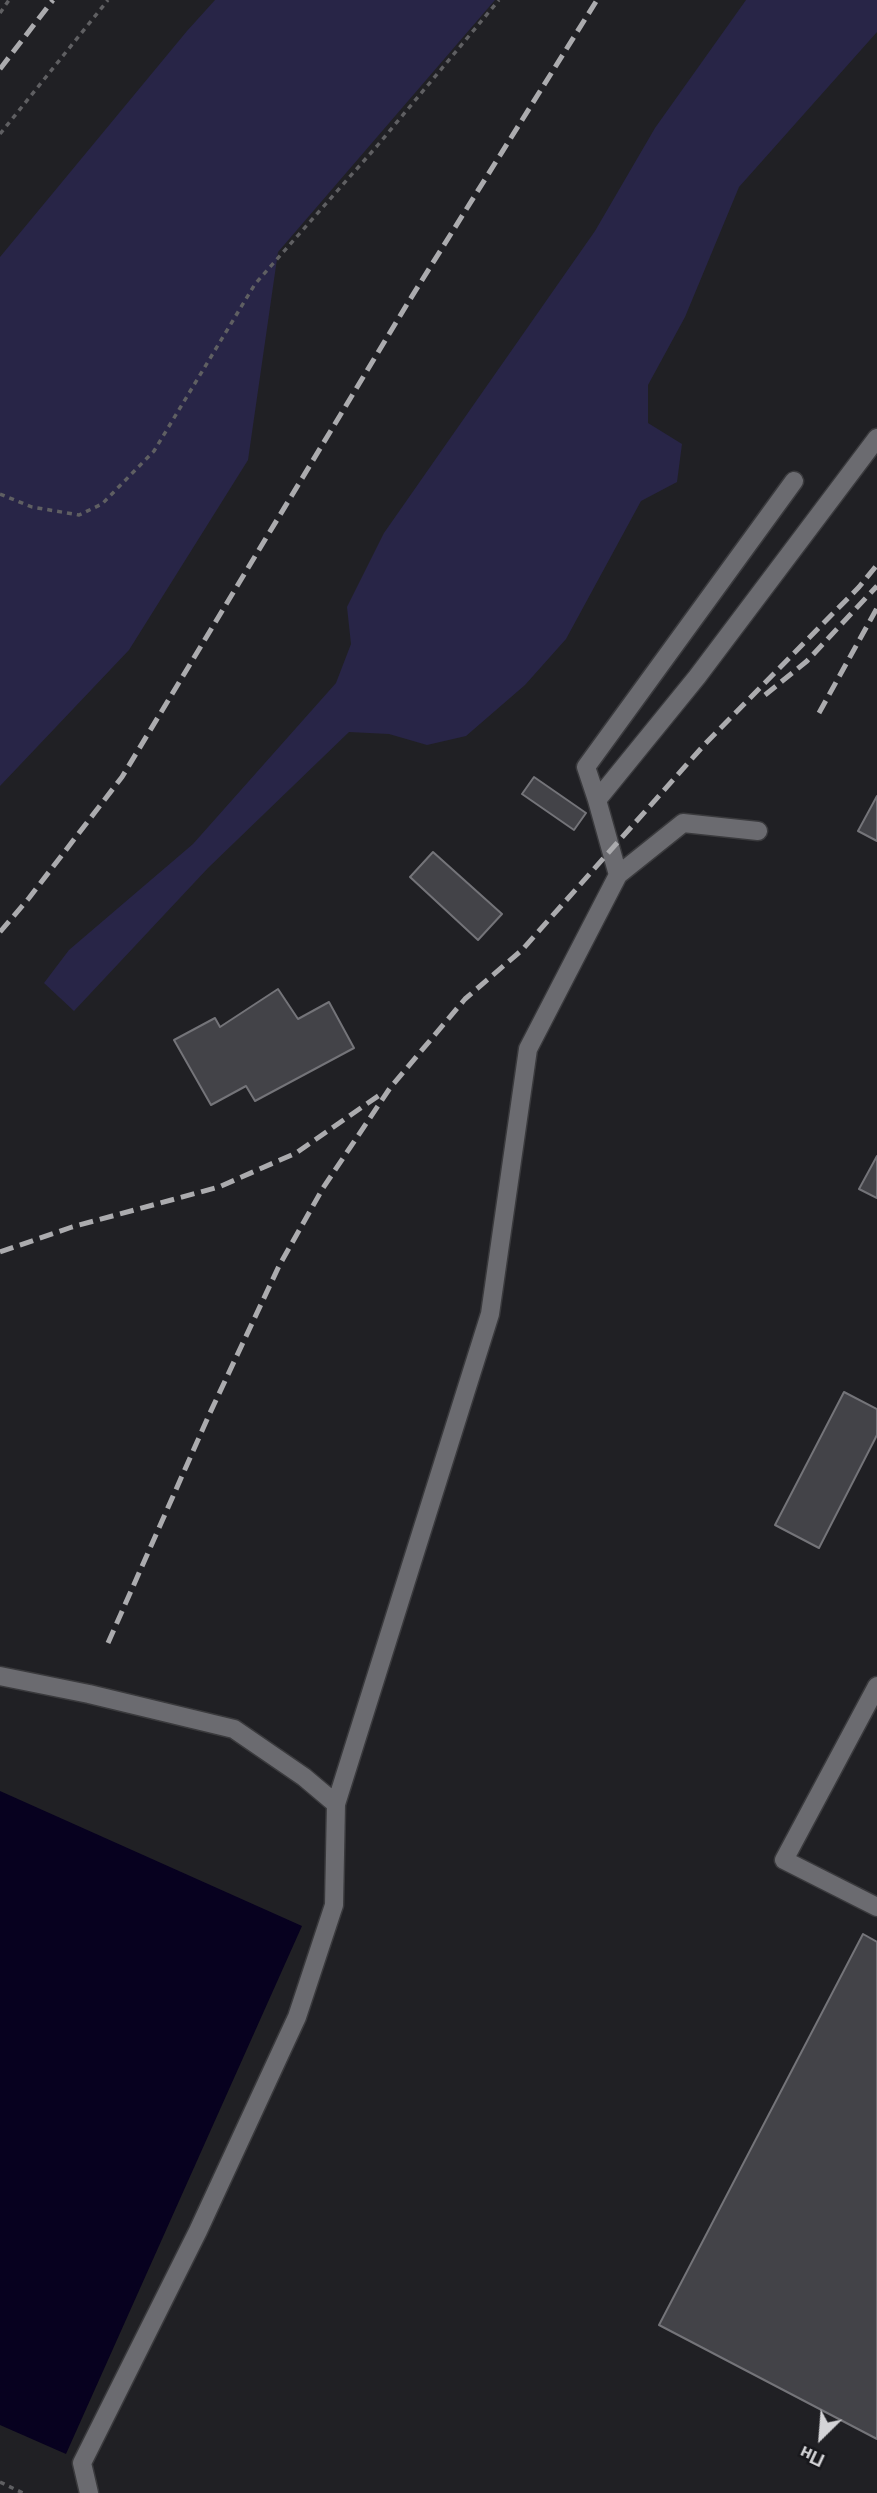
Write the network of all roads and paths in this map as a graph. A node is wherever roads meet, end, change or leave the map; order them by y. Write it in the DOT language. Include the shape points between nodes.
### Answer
graph roads {
  1 [pos="9,0"];
  2 [pos="108,0"];
  3 [pos="499,0"];
  4 [pos="0,13"];
  5 [pos="0,134"];
  6 [pos="877,438"];
  7 [pos="794,481"];
  8 [pos="0,494"];
  9 [pos="597,800"];
  10 [pos="758,831"];
  11 [pos="618,875"];
  12 [pos="0,1676"];
  13 [pos="877,1686"];
  14 [pos="336,1804"];
  15 [pos="877,1907"];
  16 [pos="0,2482"];
  17 [pos="23,2493"];
  18 [pos="89,2493"];
  1 -- 4 [label="path"];
  2 -- 5 [label="path"];
  3 -- 8 [label="path" via="255,284 154,451 102,504 79,515 32,508"];
  6 -- 9 [label="lane" via="697,677"];
  7 -- 9 [label="lane" via="586,767"];
  9 -- 11 [label="lane"];
  10 -- 11 [label="lane" via="683,823"];
  11 -- 14 [label="lane" via="528,1049 490,1314"];
  12 -- 14 [label="lane" via="234,1729"];
  13 -- 15 [label="lane" via="785,1860"];
  14 -- 18 [label="lane" via="334,1905 297,2017 198,2231 82,2463"];
  16 -- 17 [label="path"];
}
